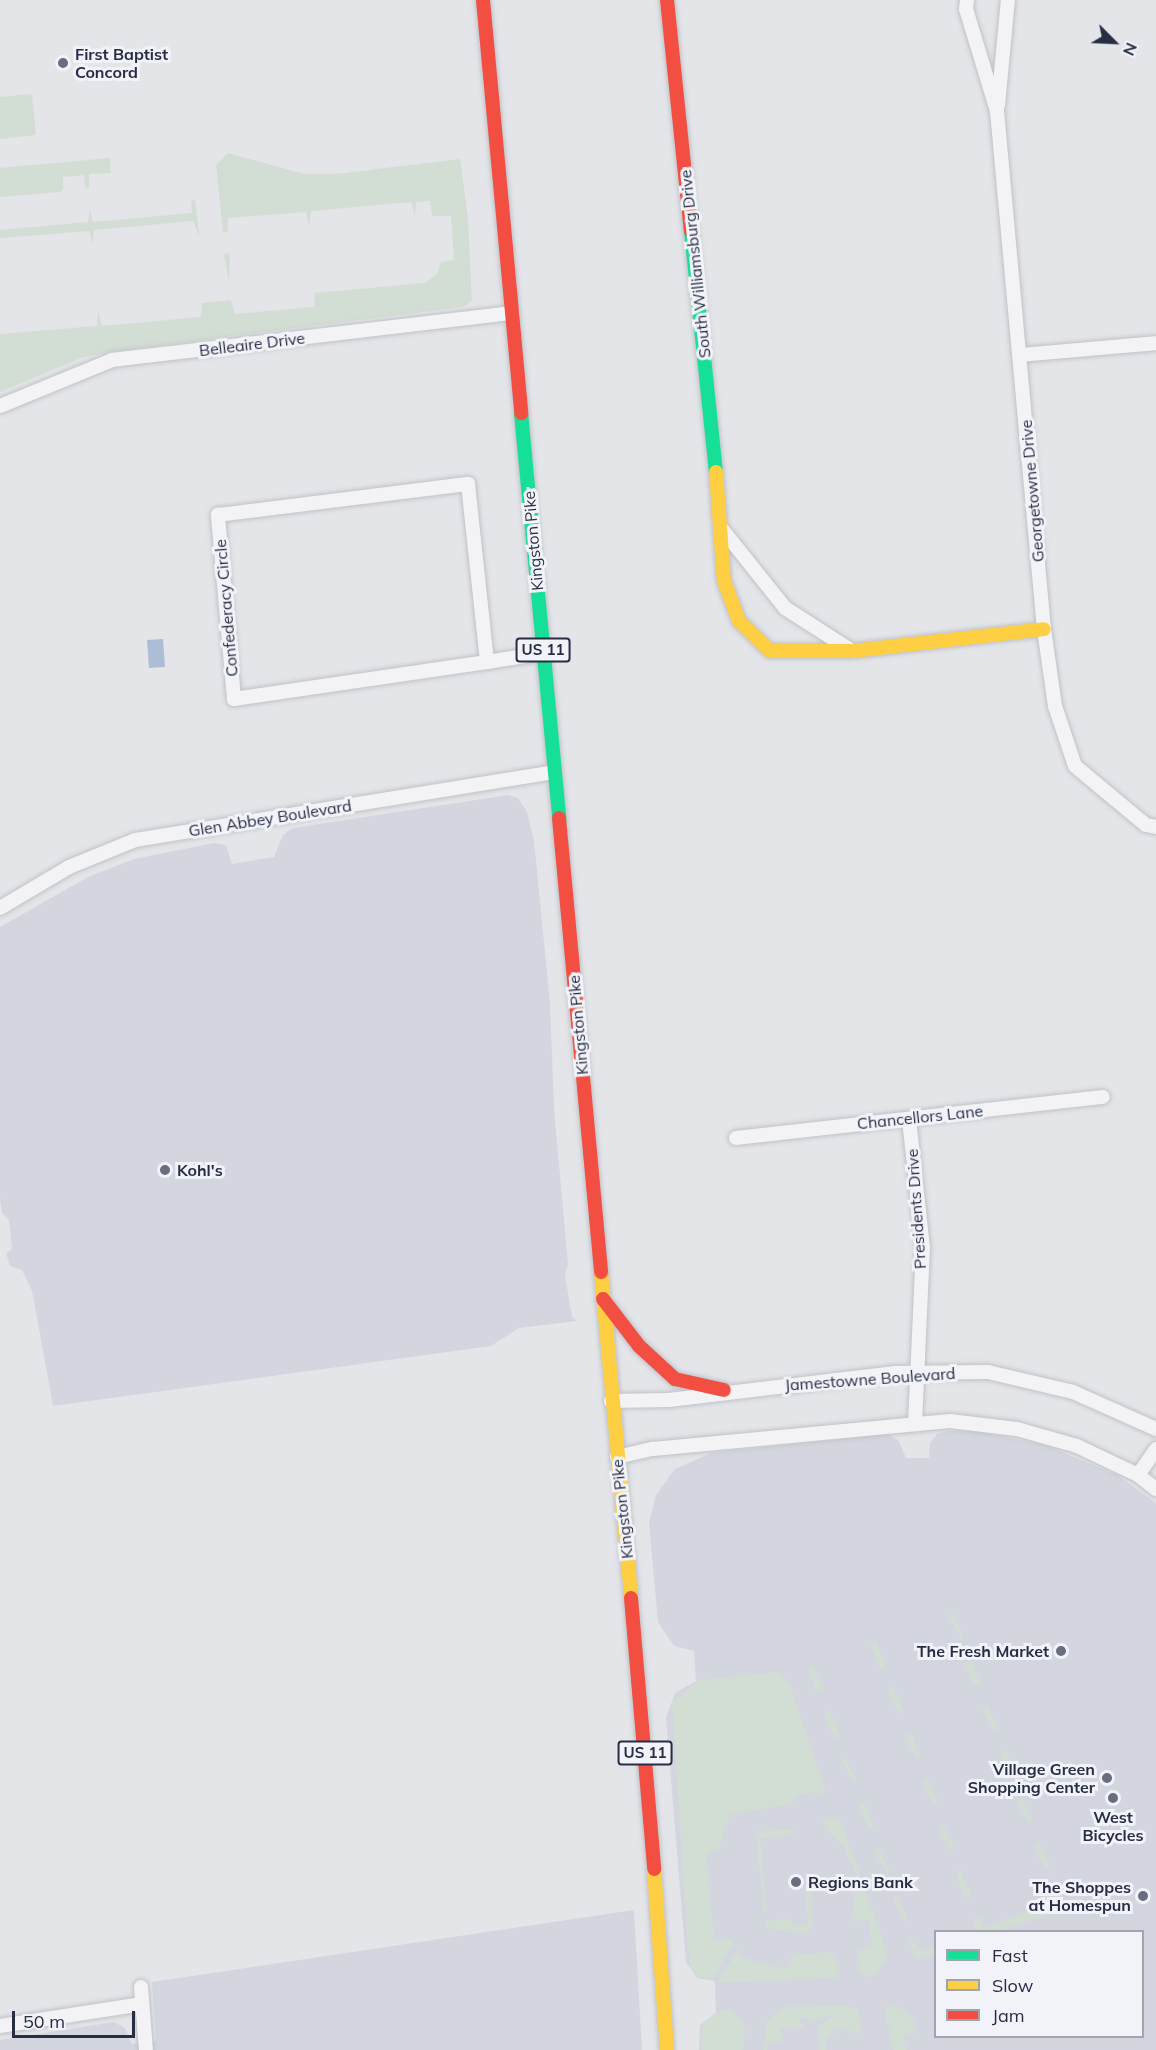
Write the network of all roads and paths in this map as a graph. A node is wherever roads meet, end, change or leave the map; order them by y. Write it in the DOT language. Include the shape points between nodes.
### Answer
graph roads {
  1 [pos="483,0"];
  2 [pos="667,0"];
  3 [pos="967,0"];
  4 [pos="1008,0"];
  5 [pos="997,111"];
  6 [pos="512,313"];
  7 [pos="1156,343"];
  8 [pos="1020,355"];
  9 [pos="0,406"];
  10 [pos="722,529"];
  11 [pos="1044,628"];
  12 [pos="852,651"];
  13 [pos="543,653"];
  14 [pos="487,662"];
  15 [pos="555,772"];
  16 [pos="1156,827"];
  17 [pos="0,908"];
  18 [pos="1103,1097"];
  19 [pos="909,1119"];
  20 [pos="736,1138"];
  21 [pos="603,1299"];
  22 [pos="918,1372"];
  23 [pos="724,1390"];
  24 [pos="611,1401"];
  25 [pos="915,1422"];
  26 [pos="1156,1429"];
  27 [pos="1156,1449"];
  28 [pos="617,1457"];
  29 [pos="1138,1474"];
  30 [pos="1156,1488"];
  31 [pos="141,1987"];
  32 [pos="142,2004"];
  33 [pos="0,2026"];
  34 [pos="146,2050"];
  35 [pos="666,2050"];
  1 -- 6 [label="main road, Kingston Pike / US 11"];
  2 -- 10 [label="main road, South Williamsburg Drive"];
  3 -- 5 [label="street, Georgetowne Drive" via="966,9"];
  4 -- 5 [label="street, Georgetowne Drive"];
  5 -- 8 [label="street, Georgetowne Drive"];
  6 -- 9 [label="street, Belleaire Drive" via="112,360"];
  6 -- 13 [label="main road, Kingston Pike / US 11"];
  7 -- 8 [label="street"];
  8 -- 11 [label="street, Georgetowne Drive"];
  10 -- 12 [label="street" via="786,608"];
  10 -- 12 [label="main road, South Williamsburg Drive" via="724,581 740,621 770,651"];
  11 -- 12 [label="main road, South Williamsburg Drive"];
  11 -- 16 [label="street, Georgetowne Drive" via="1055,706 1075,766 1146,825"];
  13 -- 14 [label="street"];
  13 -- 15 [label="main road, Kingston Pike / US 11"];
  14 -- 14 [label="street, Confederacy Circle" via="234,699 218,515 468,484"];
  15 -- 17 [label="street, Glen Abbey Boulevard" via="135,840 69,867"];
  15 -- 21 [label="main road, Kingston Pike / US 11"];
  18 -- 19 [label="street, Chancellors Lane"];
  19 -- 20 [label="street, Chancellors Lane"];
  19 -- 22 [label="street, Presidents Drive" via="923,1247"];
  21 -- 23 [label="main road" via="639,1346 675,1379"];
  21 -- 24 [label="main road, Kingston Pike / US 11"];
  22 -- 23 [label="street, Jamestowne Boulevard"];
  22 -- 25 [label="street, Presidents Drive"];
  22 -- 26 [label="street, Jamestowne Boulevard" via="988,1372 1020,1377 1117,1408"];
  23 -- 24 [label="street, Jamestowne Boulevard" via="669,1400"];
  24 -- 28 [label="main road, Kingston Pike / US 11"];
  25 -- 28 [label="street" via="653,1449"];
  25 -- 29 [label="street" via="950,1421 1017,1428 1077,1446"];
  27 -- 29 [label="street"];
  28 -- 35 [label="main road, Kingston Pike / US 11" via="643,1726"];
  29 -- 30 [label="street"];
  31 -- 32 [label="street"];
  32 -- 33 [label="street"];
  32 -- 34 [label="street"];
}
